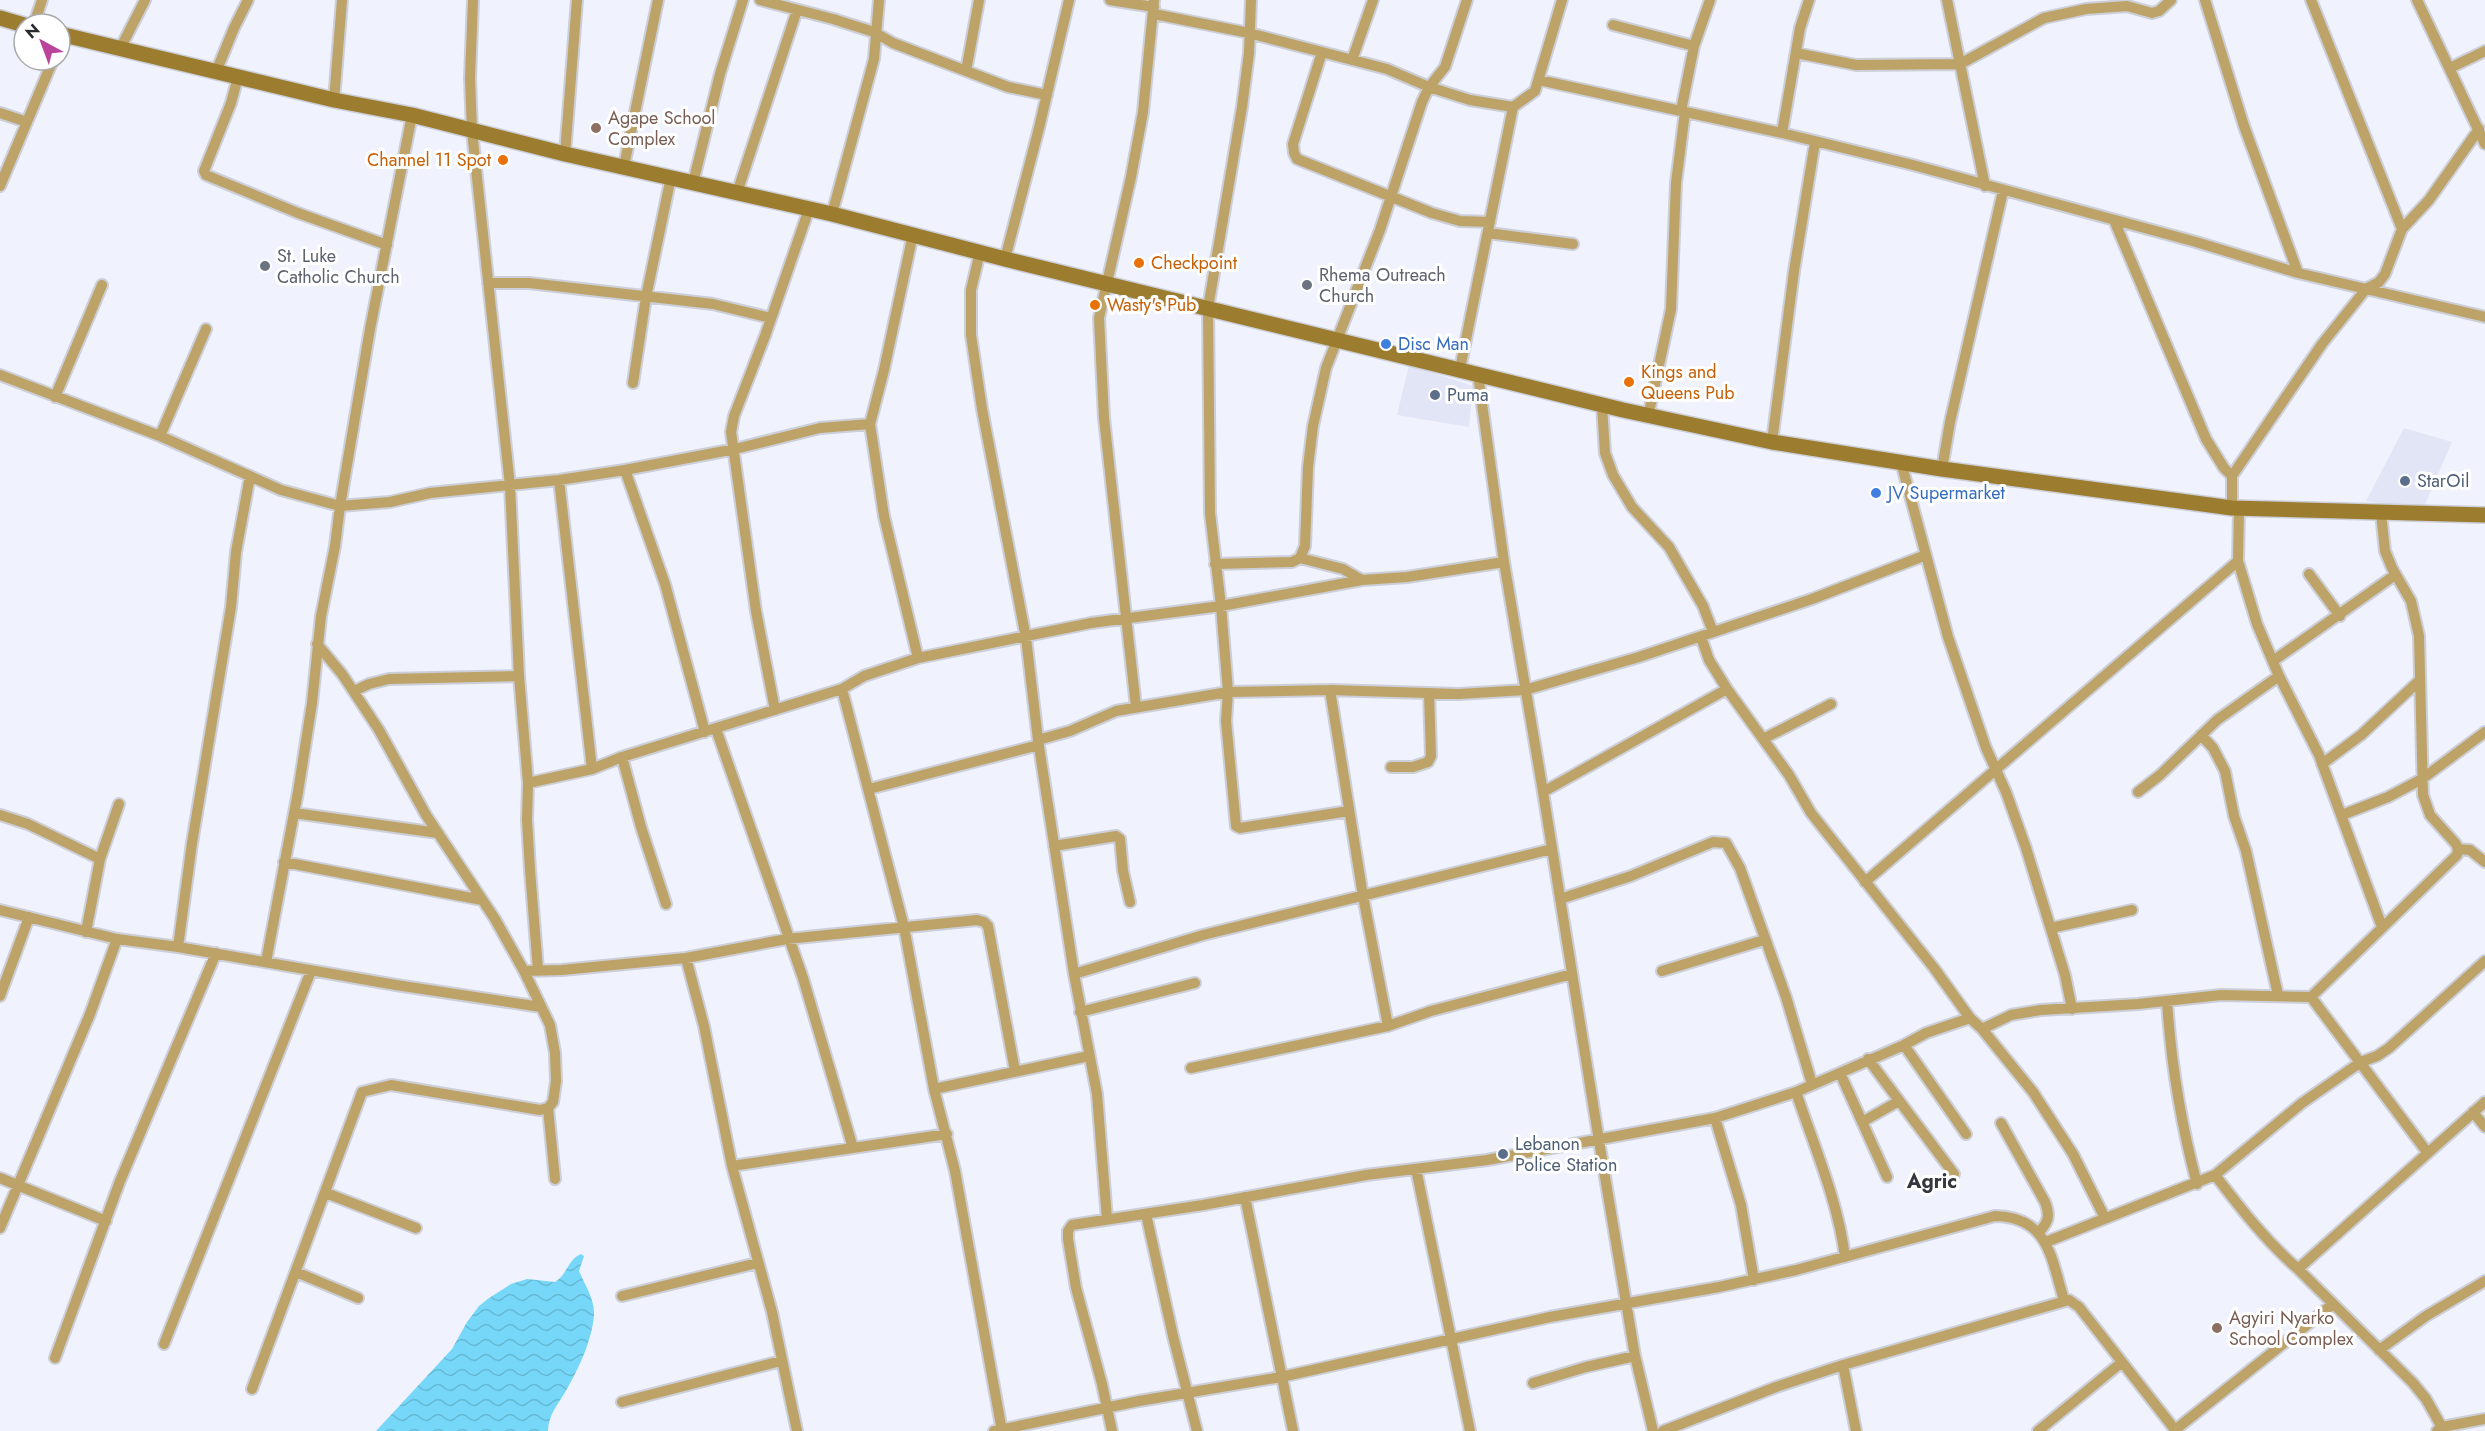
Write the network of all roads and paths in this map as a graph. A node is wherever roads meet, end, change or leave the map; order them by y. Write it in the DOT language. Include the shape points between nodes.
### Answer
graph roads {
  1 [pos="145,0"];
  2 [pos="248,0"];
  3 [pos="342,0"];
  4 [pos="473,0"];
  5 [pos="577,0"];
  6 [pos="658,0"];
  7 [pos="743,0"];
  8 [pos="760,0"];
  9 [pos="879,0"];
  10 [pos="979,0"];
  11 [pos="1069,0"];
  12 [pos="1110,0"];
  13 [pos="1251,0"];
  14 [pos="1373,0"];
  15 [pos="1467,0"];
  16 [pos="1562,0"];
  17 [pos="1710,0"];
  18 [pos="1809,0"];
  19 [pos="1947,0"];
  20 [pos="2171,0"];
  21 [pos="2205,0"];
  22 [pos="2311,0"];
  23 [pos="2418,0"];
  24 [pos="1154,7"];
  25 [pos="797,10"];
  26 [pos="1613,25"];
  27 [pos="874,32"];
  28 [pos="1249,33"];
  29 [pos="72,39"];
  30 [pos="1694,46"];
  31 [pos="120,49"];
  32 [pos="2485,51"];
  33 [pos="1322,52"];
  34 [pos="1796,53"];
  35 [pos="1352,60"];
  36 [pos="1960,64"];
  37 [pos="2450,68"];
  38 [pos="966,71"];
  39 [pos="48,72"];
  40 [pos="216,72"];
  41 [pos="238,77"];
  42 [pos="1539,80"];
  43 [pos="1430,87"];
  44 [pos="1047,95"];
  45 [pos="334,100"];
  46 [pos="1513,107"];
  47 [pos="1683,111"];
  48 [pos="0,113"];
  49 [pos="412,115"];
  50 [pos="27,122"];
  51 [pos="2479,129"];
  52 [pos="472,131"];
  53 [pos="1782,133"];
  54 [pos="1815,142"];
  55 [pos="2485,144"];
  56 [pos="565,154"];
  57 [pos="624,166"];
  58 [pos="671,177"];
  59 [pos="693,183"];
  60 [pos="0,186"];
  61 [pos="1985,186"];
  62 [pos="2003,191"];
  63 [pos="737,193"];
  64 [pos="1392,195"];
  65 [pos="809,209"];
  66 [pos="832,214"];
  67 [pos="2114,220"];
  68 [pos="1489,228"];
  69 [pos="2402,229"];
  70 [pos="913,234"];
  71 [pos="387,244"];
  72 [pos="1573,244"];
  73 [pos="980,252"];
  74 [pos="1005,259"];
  75 [pos="2298,273"];
  76 [pos="488,283"];
  77 [pos="1106,283"];
  78 [pos="102,285"];
  79 [pos="2366,289"];
  80 [pos="646,297"];
  81 [pos="1208,308"];
  82 [pos="2485,317"];
  83 [pos="771,318"];
  84 [pos="206,329"];
  85 [pos="1338,339"];
  86 [pos="1460,369"];
  87 [pos="0,375"];
  88 [pos="1478,375"];
  89 [pos="633,383"];
  90 [pos="55,397"];
  91 [pos="1602,405"];
  92 [pos="1648,417"];
  93 [pos="870,424"];
  94 [pos="160,436"];
  95 [pos="1772,442"];
  96 [pos="735,449"];
  97 [pos="1902,462"];
  98 [pos="625,470"];
  99 [pos="1942,470"];
  100 [pos="250,476"];
  101 [pos="2232,476"];
  102 [pos="559,480"];
  103 [pos="510,486"];
  104 [pos="340,506"];
  105 [pos="2235,508"];
  106 [pos="2381,513"];
  107 [pos="2485,515"];
  108 [pos="1926,555"];
  109 [pos="1300,558"];
  110 [pos="2238,561"];
  111 [pos="1504,562"];
  112 [pos="1215,564"];
  113 [pos="2309,574"];
  114 [pos="2395,575"];
  115 [pos="1362,580"];
  116 [pos="1221,606"];
  117 [pos="2340,616"];
  118 [pos="1125,618"];
  119 [pos="1713,632"];
  120 [pos="1701,637"];
  121 [pos="1026,638"];
  122 [pos="317,644"];
  123 [pos="918,658"];
  124 [pos="2273,662"];
  125 [pos="2279,675"];
  126 [pos="519,676"];
  127 [pos="2420,680"];
  128 [pos="842,689"];
  129 [pos="1727,689"];
  130 [pos="1330,690"];
  131 [pos="1525,690"];
  132 [pos="354,691"];
  133 [pos="1228,692"];
  134 [pos="1429,693"];
  135 [pos="1831,704"];
  136 [pos="1136,707"];
  137 [pos="776,710"];
  138 [pos="710,730"];
  139 [pos="2485,732"];
  140 [pos="2201,735"];
  141 [pos="1763,739"];
  142 [pos="1038,743"];
  143 [pos="622,757"];
  144 [pos="2322,764"];
  145 [pos="1391,767"];
  146 [pos="592,769"];
  147 [pos="1995,769"];
  148 [pos="2422,779"];
  149 [pos="528,783"];
  150 [pos="869,789"];
  151 [pos="1543,792"];
  152 [pos="2138,792"];
  153 [pos="119,804"];
  154 [pos="1349,811"];
  155 [pos="294,813"];
  156 [pos="0,815"];
  157 [pos="2342,815"];
  158 [pos="438,833"];
  159 [pos="1054,846"];
  160 [pos="1552,849"];
  161 [pos="2458,849"];
  162 [pos="100,859"];
  163 [pos="284,862"];
  164 [pos="2485,862"];
  165 [pos="1865,882"];
  166 [pos="1363,896"];
  167 [pos="1560,899"];
  168 [pos="482,900"];
  169 [pos="1130,902"];
  170 [pos="666,903"];
  171 [pos="0,910"];
  172 [pos="2132,910"];
  173 [pos="29,917"];
  174 [pos="904,927"];
  175 [pos="2382,927"];
  176 [pos="2051,928"];
  177 [pos="86,932"];
  178 [pos="117,939"];
  179 [pos="787,939"];
  180 [pos="1764,940"];
  181 [pos="178,947"];
  182 [pos="216,953"];
  183 [pos="686,958"];
  184 [pos="2485,961"];
  185 [pos="266,962"];
  186 [pos="538,969"];
  187 [pos="311,970"];
  188 [pos="524,971"];
  189 [pos="1662,971"];
  190 [pos="1074,974"];
  191 [pos="1572,974"];
  192 [pos="1195,983"];
  193 [pos="2278,995"];
  194 [pos="0,996"];
  195 [pos="2311,997"];
  196 [pos="2167,1001"];
  197 [pos="541,1007"];
  198 [pos="2072,1009"];
  199 [pos="1080,1012"];
  200 [pos="1970,1018"];
  201 [pos="1388,1026"];
  202 [pos="1982,1029"];
  203 [pos="1904,1045"];
  204 [pos="1089,1056"];
  205 [pos="1868,1059"];
  206 [pos="2361,1062"];
  207 [pos="1191,1068"];
  208 [pos="1015,1071"];
  209 [pos="1840,1073"];
  210 [pos="1812,1084"];
  211 [pos="934,1089"];
  212 [pos="1796,1092"];
  213 [pos="1899,1101"];
  214 [pos="2485,1102"];
  215 [pos="548,1108"];
  216 [pos="2473,1112"];
  217 [pos="1715,1118"];
  218 [pos="1862,1122"];
  219 [pos="2001,1123"];
  220 [pos="2485,1127"];
  221 [pos="947,1134"];
  222 [pos="1966,1134"];
  223 [pos="1599,1141"];
  224 [pos="853,1148"];
  225 [pos="2427,1152"];
  226 [pos="732,1166"];
  227 [pos="1416,1169"];
  228 [pos="1954,1174"];
  229 [pos="2215,1175"];
  230 [pos="0,1178"];
  231 [pos="1887,1178"];
  232 [pos="555,1179"];
  233 [pos="18,1184"];
  234 [pos="2197,1184"];
  235 [pos="326,1193"];
  236 [pos="1245,1197"];
  237 [pos="1146,1214"];
  238 [pos="2105,1218"];
  239 [pos="1107,1219"];
  240 [pos="106,1221"];
  241 [pos="0,1228"];
  242 [pos="416,1228"];
  243 [pos="2039,1232"];
  244 [pos="2046,1242"];
  245 [pos="1845,1257"];
  246 [pos="757,1263"];
  247 [pos="2298,1269"];
  248 [pos="296,1272"];
  249 [pos="1754,1280"];
  250 [pos="2485,1281"];
  251 [pos="622,1296"];
  252 [pos="358,1298"];
  253 [pos="2064,1300"];
  254 [pos="1628,1303"];
  255 [pos="2332,1304"];
  256 [pos="1451,1340"];
  257 [pos="164,1344"];
  258 [pos="2379,1350"];
  259 [pos="1635,1356"];
  260 [pos="55,1358"];
  261 [pos="781,1361"];
  262 [pos="2122,1362"];
  263 [pos="1843,1365"];
  264 [pos="1281,1377"];
  265 [pos="1533,1383"];
  266 [pos="252,1389"];
  267 [pos="1188,1394"];
  268 [pos="622,1402"];
  269 [pos="1106,1408"];
  270 [pos="2485,1419"];
  271 [pos="999,1430"];
  272 [pos="2175,1430"];
  273 [pos="2441,1430"];
  274 [pos="797,1431"];
  275 [pos="1112,1431"];
  276 [pos="1197,1431"];
  277 [pos="1293,1431"];
  278 [pos="1470,1431"];
  279 [pos="1653,1431"];
  280 [pos="1663,1431"];
  281 [pos="1856,1431"];
  282 [pos="2038,1431"];
  1 -- 31 [label="street"];
  2 -- 40 [label="street"];
  3 -- 45 [label="street"];
  4 -- 52 [label="street"];
  5 -- 56 [label="street"];
  6 -- 57 [label="street"];
  7 -- 59 [label="street"];
  8 -- 25 [label="street"];
  9 -- 27 [label="street"];
  10 -- 38 [label="street"];
  11 -- 44 [label="street"];
  12 -- 24 [label="street"];
  13 -- 28 [label="street"];
  14 -- 35 [label="street"];
  15 -- 43 [label="street" via="1444,67"];
  16 -- 42 [label="street"];
  17 -- 30 [label="street"];
  18 -- 34 [label="street"];
  19 -- 36 [label="street"];
  20 -- 36 [label="street" via="2152,13 2127,6 2044,18"];
  21 -- 75 [label="street" via="2244,126"];
  22 -- 69 [label="street"];
  23 -- 37 [label="street"];
  24 -- 28 [label="street"];
  24 -- 77 [label="street" via="1143,112"];
  25 -- 27 [label="street"];
  25 -- 63 [label="street"];
  26 -- 30 [label="street"];
  27 -- 38 [label="street"];
  27 -- 66 [label="street" via="874,59"];
  28 -- 33 [label="street"];
  28 -- 81 [label="street" via="1242,107"];
  29 -- 31 [label="main road"];
  30 -- 47 [label="street"];
  31 -- 40 [label="main road"];
  32 -- 37 [label="street"];
  33 -- 35 [label="street"];
  33 -- 64 [label="street" via="1293,144 1294,153 1305,164"];
  34 -- 36 [label="street" via="1856,65"];
  34 -- 53 [label="street"];
  35 -- 43 [label="street"];
  36 -- 61 [label="street"];
  37 -- 51 [label="street"];
  38 -- 44 [label="street" via="1008,87"];
  39 -- 50 [label="street"];
  40 -- 41 [label="main road"];
  41 -- 45 [label="main road"];
  41 -- 71 [label="street" via="204,171 206,175"];
  42 -- 46 [label="street" via="1535,91"];
  42 -- 47 [label="street"];
  43 -- 46 [label="street"];
  43 -- 64 [label="street"];
  44 -- 74 [label="street"];
  45 -- 49 [label="main road"];
  46 -- 68 [label="street"];
  47 -- 53 [label="street"];
  47 -- 92 [label="street" via="1671,309"];
  48 -- 50 [label="street"];
  49 -- 52 [label="main road"];
  49 -- 71 [label="street"];
  50 -- 60 [label="street"];
  51 -- 55 [label="street"];
  51 -- 69 [label="street" via="2429,200"];
  52 -- 56 [label="main road"];
  52 -- 76 [label="street"];
  53 -- 54 [label="street"];
  54 -- 61 [label="street"];
  54 -- 95 [label="street"];
  56 -- 57 [label="main road"];
  57 -- 58 [label="main road"];
  58 -- 59 [label="main road"];
  58 -- 80 [label="street"];
  59 -- 63 [label="main road"];
  61 -- 62 [label="street"];
  62 -- 67 [label="street"];
  62 -- 99 [label="street"];
  63 -- 65 [label="main road"];
  64 -- 68 [label="street" via="1432,213"];
  64 -- 85 [label="street"];
  65 -- 66 [label="main road"];
  65 -- 83 [label="street"];
  66 -- 70 [label="main road"];
  67 -- 75 [label="street"];
  67 -- 101 [label="street" via="2206,439"];
  68 -- 72 [label="street"];
  68 -- 86 [label="street"];
  69 -- 79 [label="street" via="2385,274"];
  70 -- 73 [label="main road"];
  70 -- 93 [label="street"];
  71 -- 104 [label="street"];
  73 -- 74 [label="main road"];
  73 -- 121 [label="street" via="971,290 971,334"];
  74 -- 77 [label="main road"];
  75 -- 79 [label="street"];
  76 -- 80 [label="street" via="529,283"];
  76 -- 103 [label="street"];
  77 -- 81 [label="main road"];
  77 -- 118 [label="street" via="1099,318 1104,418"];
  78 -- 90 [label="street"];
  79 -- 82 [label="street"];
  79 -- 101 [label="street" via="2297,378"];
  80 -- 83 [label="street" via="713,304"];
  80 -- 89 [label="street"];
  81 -- 85 [label="main road"];
  81 -- 112 [label="street" via="1210,513"];
  83 -- 96 [label="street" via="734,416 731,432"];
  84 -- 94 [label="street"];
  85 -- 86 [label="main road"];
  85 -- 109 [label="street" via="1326,368 1313,426 1305,546"];
  86 -- 88 [label="main road"];
  87 -- 90 [label="street"];
  88 -- 91 [label="main road"];
  88 -- 111 [label="street"];
  90 -- 94 [label="street"];
  91 -- 92 [label="main road"];
  91 -- 119 [label="street" via="1605,453 1613,476 1632,507 1669,547 1703,606"];
  92 -- 95 [label="main road"];
  93 -- 96 [label="street" via="820,428"];
  93 -- 123 [label="street" via="884,516"];
  94 -- 100 [label="street"];
  95 -- 97 [label="main road"];
  96 -- 98 [label="street"];
  96 -- 137 [label="street" via="756,611"];
  97 -- 99 [label="main road"];
  97 -- 108 [label="street"];
  98 -- 102 [label="street"];
  98 -- 138 [label="street"];
  99 -- 105 [label="main road"];
  100 -- 104 [label="street" via="299,496"];
  100 -- 181 [label="street"];
  101 -- 105 [label="street"];
  102 -- 103 [label="street"];
  102 -- 146 [label="street"];
  103 -- 104 [label="street"];
  103 -- 126 [label="street"];
  104 -- 122 [label="street"];
  105 -- 106 [label="main road"];
  105 -- 110 [label="street"];
  106 -- 107 [label="main road"];
  106 -- 114 [label="street" via="2385,552"];
  108 -- 119 [label="street"];
  108 -- 147 [label="street" via="1947,637"];
  109 -- 112 [label="street" via="1292,562"];
  109 -- 115 [label="street" via="1343,569"];
  110 -- 124 [label="street" via="2256,624"];
  110 -- 147 [label="street"];
  111 -- 115 [label="street"];
  111 -- 131 [label="street"];
  112 -- 116 [label="street"];
  113 -- 117 [label="street"];
  114 -- 117 [label="street"];
  114 -- 127 [label="street" via="2415,615"];
  115 -- 116 [label="street"];
  116 -- 118 [label="street"];
  116 -- 133 [label="street"];
  117 -- 124 [label="street"];
  118 -- 121 [label="street"];
  118 -- 136 [label="street"];
  119 -- 120 [label="street"];
  120 -- 129 [label="street" via="1709,660"];
  120 -- 131 [label="street"];
  121 -- 123 [label="street"];
  121 -- 142 [label="street"];
  122 -- 132 [label="street"];
  122 -- 155 [label="street" via="312,703"];
  123 -- 128 [label="street" via="864,676"];
  124 -- 125 [label="street"];
  125 -- 140 [label="street"];
  125 -- 144 [label="street"];
  126 -- 132 [label="street" via="389,679"];
  126 -- 149 [label="street"];
  127 -- 144 [label="street" via="2361,735"];
  127 -- 148 [label="street"];
  128 -- 137 [label="street"];
  128 -- 150 [label="street"];
  129 -- 141 [label="street"];
  129 -- 151 [label="street"];
  130 -- 133 [label="street"];
  130 -- 134 [label="street"];
  130 -- 154 [label="street"];
  131 -- 134 [label="street"];
  131 -- 151 [label="street"];
  132 -- 158 [label="street"];
  133 -- 136 [label="street"];
  133 -- 154 [label="street" via="1226,722 1236,826"];
  134 -- 145 [label="street" via="1428,762"];
  135 -- 141 [label="street"];
  136 -- 142 [label="street" via="1116,711"];
  137 -- 138 [label="street"];
  138 -- 143 [label="street"];
  138 -- 179 [label="street"];
  139 -- 148 [label="street"];
  140 -- 152 [label="street"];
  140 -- 193 [label="street" via="2225,771"];
  141 -- 165 [label="street" via="1811,813"];
  142 -- 150 [label="street"];
  142 -- 159 [label="street"];
  143 -- 146 [label="street"];
  143 -- 170 [label="street"];
  144 -- 157 [label="street"];
  146 -- 149 [label="street"];
  147 -- 165 [label="street"];
  147 -- 176 [label="street"];
  148 -- 157 [label="street"];
  148 -- 161 [label="street" via="2430,815"];
  149 -- 186 [label="street"];
  150 -- 174 [label="street"];
  151 -- 160 [label="street"];
  153 -- 162 [label="street"];
  154 -- 166 [label="street"];
  155 -- 158 [label="street"];
  155 -- 163 [label="street"];
  156 -- 162 [label="street" via="28,824"];
  157 -- 175 [label="street"];
  158 -- 168 [label="street"];
  159 -- 169 [label="street" via="1116,836 1120,839"];
  159 -- 190 [label="street"];
  160 -- 166 [label="street"];
  160 -- 167 [label="street"];
  161 -- 164 [label="street" via="2470,850"];
  161 -- 175 [label="street" via="2457,855"];
  162 -- 177 [label="street"];
  163 -- 168 [label="street"];
  163 -- 185 [label="street"];
  165 -- 200 [label="street"];
  166 -- 190 [label="street" via="1203,935"];
  166 -- 201 [label="street"];
  167 -- 180 [label="street" via="1721,841 1730,848 1740,868"];
  167 -- 191 [label="street"];
  168 -- 188 [label="street"];
  171 -- 173 [label="street"];
  172 -- 176 [label="street"];
  173 -- 177 [label="street"];
  173 -- 194 [label="street"];
  174 -- 179 [label="street"];
  174 -- 208 [label="street" via="976,920 988,926"];
  174 -- 211 [label="street"];
  175 -- 195 [label="street"];
  176 -- 198 [label="street"];
  177 -- 178 [label="street"];
  178 -- 181 [label="street"];
  178 -- 233 [label="street" via="90,1014"];
  179 -- 183 [label="street"];
  179 -- 224 [label="street" via="803,978"];
  180 -- 189 [label="street"];
  180 -- 210 [label="street"];
  181 -- 182 [label="street"];
  182 -- 185 [label="street"];
  182 -- 240 [label="street"];
  183 -- 186 [label="street"];
  183 -- 226 [label="street"];
  184 -- 206 [label="street" via="2389,1048"];
  185 -- 187 [label="street"];
  186 -- 188 [label="street"];
  187 -- 197 [label="street"];
  187 -- 257 [label="street"];
  188 -- 197 [label="street"];
  190 -- 199 [label="street"];
  191 -- 201 [label="street"];
  191 -- 223 [label="street"];
  192 -- 199 [label="street"];
  193 -- 195 [label="street"];
  193 -- 196 [label="street" via="2221,995"];
  195 -- 206 [label="street"];
  196 -- 198 [label="street"];
  196 -- 234 [label="street" via="2180,1113"];
  197 -- 215 [label="street" via="550,1025 555,1053 556,1080 553,1102"];
  198 -- 202 [label="street" via="2026,1011"];
  199 -- 204 [label="street"];
  200 -- 202 [label="street"];
  200 -- 203 [label="street"];
  201 -- 207 [label="street"];
  202 -- 238 [label="street" via="2058,1127"];
  203 -- 205 [label="street"];
  203 -- 222 [label="street"];
  204 -- 208 [label="street"];
  204 -- 239 [label="street" via="1097,1094"];
  205 -- 209 [label="street"];
  205 -- 213 [label="street"];
  206 -- 225 [label="street"];
  206 -- 229 [label="street" via="2302,1103"];
  208 -- 211 [label="street"];
  209 -- 210 [label="street"];
  209 -- 218 [label="street"];
  210 -- 212 [label="street"];
  211 -- 221 [label="street"];
  212 -- 217 [label="street"];
  212 -- 245 [label="street" via="1842,1234"];
  213 -- 218 [label="street"];
  213 -- 228 [label="street"];
  214 -- 216 [label="street"];
  215 -- 232 [label="street"];
  215 -- 235 [label="street" via="540,1110 391,1085 368,1089 359,1097"];
  216 -- 220 [label="street"];
  216 -- 225 [label="street"];
  217 -- 223 [label="street"];
  217 -- 249 [label="street" via="1741,1205"];
  218 -- 231 [label="street"];
  219 -- 243 [label="street" via="2049,1213 2047,1224"];
  221 -- 224 [label="street"];
  221 -- 271 [label="street"];
  223 -- 227 [label="street"];
  223 -- 254 [label="street"];
  224 -- 226 [label="street"];
  225 -- 247 [label="street"];
  226 -- 246 [label="street"];
  227 -- 236 [label="street"];
  227 -- 256 [label="street"];
  229 -- 234 [label="street"];
  229 -- 247 [label="street" via="2265,1238"];
  230 -- 233 [label="street"];
  233 -- 240 [label="street"];
  233 -- 241 [label="street"];
  234 -- 238 [label="street"];
  235 -- 242 [label="street"];
  235 -- 248 [label="street"];
  236 -- 237 [label="street"];
  236 -- 264 [label="street"];
  237 -- 239 [label="street"];
  237 -- 267 [label="street"];
  238 -- 244 [label="street"];
  239 -- 269 [label="street" via="1072,1225 1068,1231 1076,1288"];
  240 -- 260 [label="street"];
  243 -- 244 [label="street"];
  243 -- 245 [label="street" via="2024,1220 1995,1216"];
  244 -- 253 [label="street"];
  245 -- 249 [label="street"];
  246 -- 251 [label="street"];
  246 -- 261 [label="street"];
  247 -- 255 [label="street"];
  248 -- 252 [label="street"];
  248 -- 266 [label="street"];
  249 -- 254 [label="street"];
  250 -- 258 [label="street"];
  253 -- 262 [label="street" via="2079,1308"];
  253 -- 263 [label="street"];
  254 -- 256 [label="street"];
  254 -- 259 [label="street"];
  255 -- 258 [label="street"];
  255 -- 272 [label="street"];
  256 -- 264 [label="street"];
  256 -- 278 [label="street"];
  258 -- 273 [label="street" via="2426,1400"];
  259 -- 265 [label="street"];
  259 -- 279 [label="street"];
  261 -- 268 [label="street"];
  261 -- 274 [label="street"];
  262 -- 272 [label="street"];
  262 -- 282 [label="street"];
  263 -- 280 [label="street"];
  263 -- 281 [label="street"];
  264 -- 267 [label="street"];
  264 -- 277 [label="street"];
  267 -- 269 [label="street"];
  267 -- 276 [label="street"];
  269 -- 271 [label="street"];
  269 -- 275 [label="street"];
  270 -- 273 [label="street"];
}
